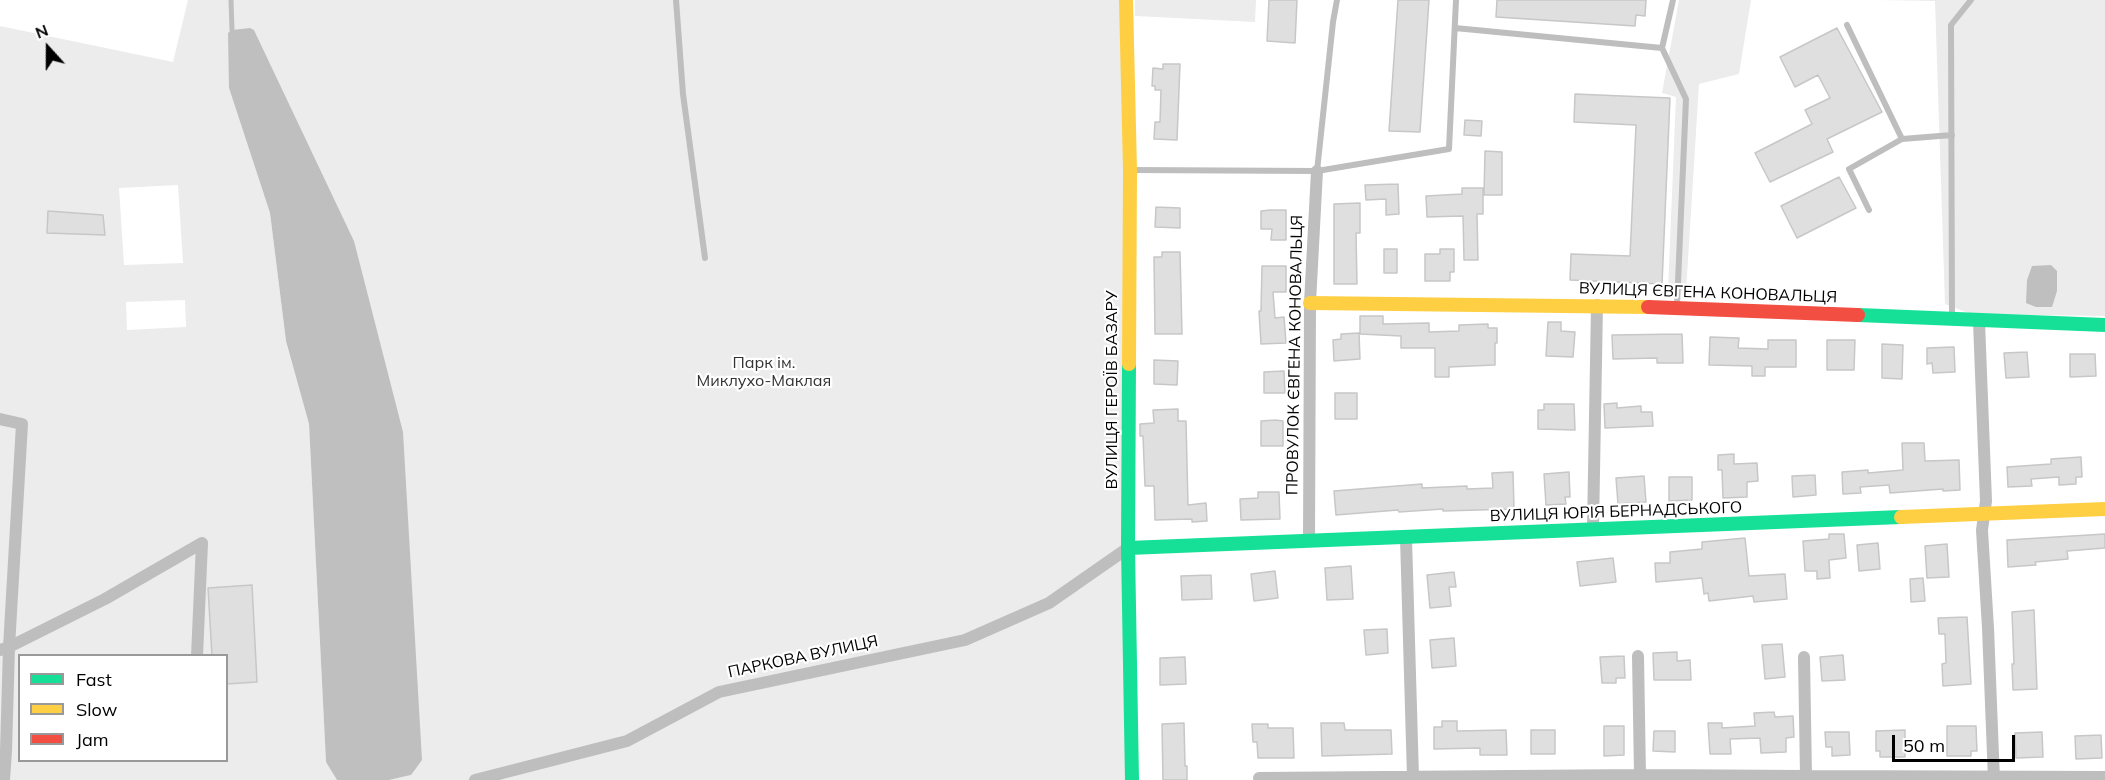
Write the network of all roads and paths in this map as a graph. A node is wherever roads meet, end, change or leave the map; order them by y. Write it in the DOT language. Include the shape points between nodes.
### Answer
graph roads {
  1 [pos="676,0"];
  2 [pos="1126,0"];
  3 [pos="1337,0"];
  4 [pos="1456,0"];
  5 [pos="1673,0"];
  6 [pos="1971,0"];
  7 [pos="1847,25"];
  8 [pos="1455,28"];
  9 [pos="1662,48"];
  10 [pos="1952,135"];
  11 [pos="1902,139"];
  12 [pos="1130,170"];
  13 [pos="1317,171"];
  14 [pos="1869,210"];
  15 [pos="705,258"];
  16 [pos="1310,303"];
  17 [pos="1597,305"];
  18 [pos="1677,308"];
  19 [pos="1952,319"];
  20 [pos="1979,322"];
  21 [pos="2105,325"];
  22 [pos="0,419"];
  23 [pos="2105,509"];
  24 [pos="1984,514"];
  25 [pos="1593,528"];
  26 [pos="1406,538"];
  27 [pos="1309,540"];
  28 [pos="1128,548"];
  29 [pos="4,648"];
  30 [pos="197,654"];
  31 [pos="1638,657"];
  32 [pos="1804,657"];
  33 [pos="3,752"];
  34 [pos="1640,775"];
  35 [pos="1806,776"];
  36 [pos="1413,777"];
  37 [pos="2105,777"];
  38 [pos="1259,778"];
  39 [pos="1994,778"];
  40 [pos="3,780"];
  41 [pos="475,780"];
  42 [pos="1132,780"];
  1 -- 15 [label="lane" via="683,94"];
  2 -- 12 [label="street, ВУЛИЦЯ ГЕРОЇВ БАЗАРУ"];
  3 -- 13 [label="lane"];
  4 -- 8 [label="lane"];
  5 -- 9 [label="lane"];
  6 -- 10 [label="lane" via="1951,25"];
  7 -- 11 [label="lane"];
  8 -- 9 [label="lane"];
  8 -- 13 [label="lane" via="1449,149"];
  9 -- 18 [label="lane" via="1686,99"];
  10 -- 11 [label="lane"];
  10 -- 19 [label="lane"];
  11 -- 14 [label="lane" via="1849,169"];
  12 -- 13 [label="lane"];
  12 -- 28 [label="street, ВУЛИЦЯ ГЕРОЇВ БАЗАРУ"];
  13 -- 16 [label="street, ПРОВУЛОК ЄВГЕНА КОНОВАЛЬЦЯ"];
  16 -- 17 [label="street, ВУЛИЦЯ ЄВГЕНА КОНОВАЛЬЦЯ"];
  16 -- 27 [label="street, ПРОВУЛОК ЄВГЕНА КОНОВАЛЬЦЯ"];
  17 -- 18 [label="street, ВУЛИЦЯ ЄВГЕНА КОНОВАЛЬЦЯ"];
  17 -- 25 [label="street"];
  18 -- 19 [label="street, ВУЛИЦЯ ЄВГЕНА КОНОВАЛЬЦЯ"];
  19 -- 20 [label="street, ВУЛИЦЯ ЄВГЕНА КОНОВАЛЬЦЯ"];
  20 -- 21 [label="street, ВУЛИЦЯ ЄВГЕНА КОНОВАЛЬЦЯ"];
  20 -- 24 [label="street"];
  22 -- 29 [label="street" via="22,424"];
  23 -- 24 [label="street, ВУЛИЦЯ ЮРІЯ БЕРНАДСЬКОГО"];
  24 -- 25 [label="street, ВУЛИЦЯ ЮРІЯ БЕРНАДСЬКОГО"];
  24 -- 39 [label="street"];
  25 -- 26 [label="street, ВУЛИЦЯ ЮРІЯ БЕРНАДСЬКОГО"];
  26 -- 27 [label="street, ВУЛИЦЯ ЮРІЯ БЕРНАДСЬКОГО"];
  26 -- 36 [label="street"];
  27 -- 28 [label="street, ВУЛИЦЯ ЮРІЯ БЕРНАДСЬКОГО"];
  28 -- 41 [label="street, ПАРКОВА ВУЛИЦЯ" via="1049,603 965,640 719,692 627,741"];
  28 -- 42 [label="street, ВУЛИЦЯ ГЕРОЇВ БАЗАРУ"];
  29 -- 30 [label="street" via="105,599 202,543"];
  29 -- 33 [label="street"];
  31 -- 34 [label="street"];
  32 -- 35 [label="street"];
  33 -- 40 [label="street"];
  34 -- 35 [label="street"];
  34 -- 36 [label="street"];
  35 -- 39 [label="street"];
  36 -- 38 [label="street"];
  37 -- 39 [label="street"];
}
